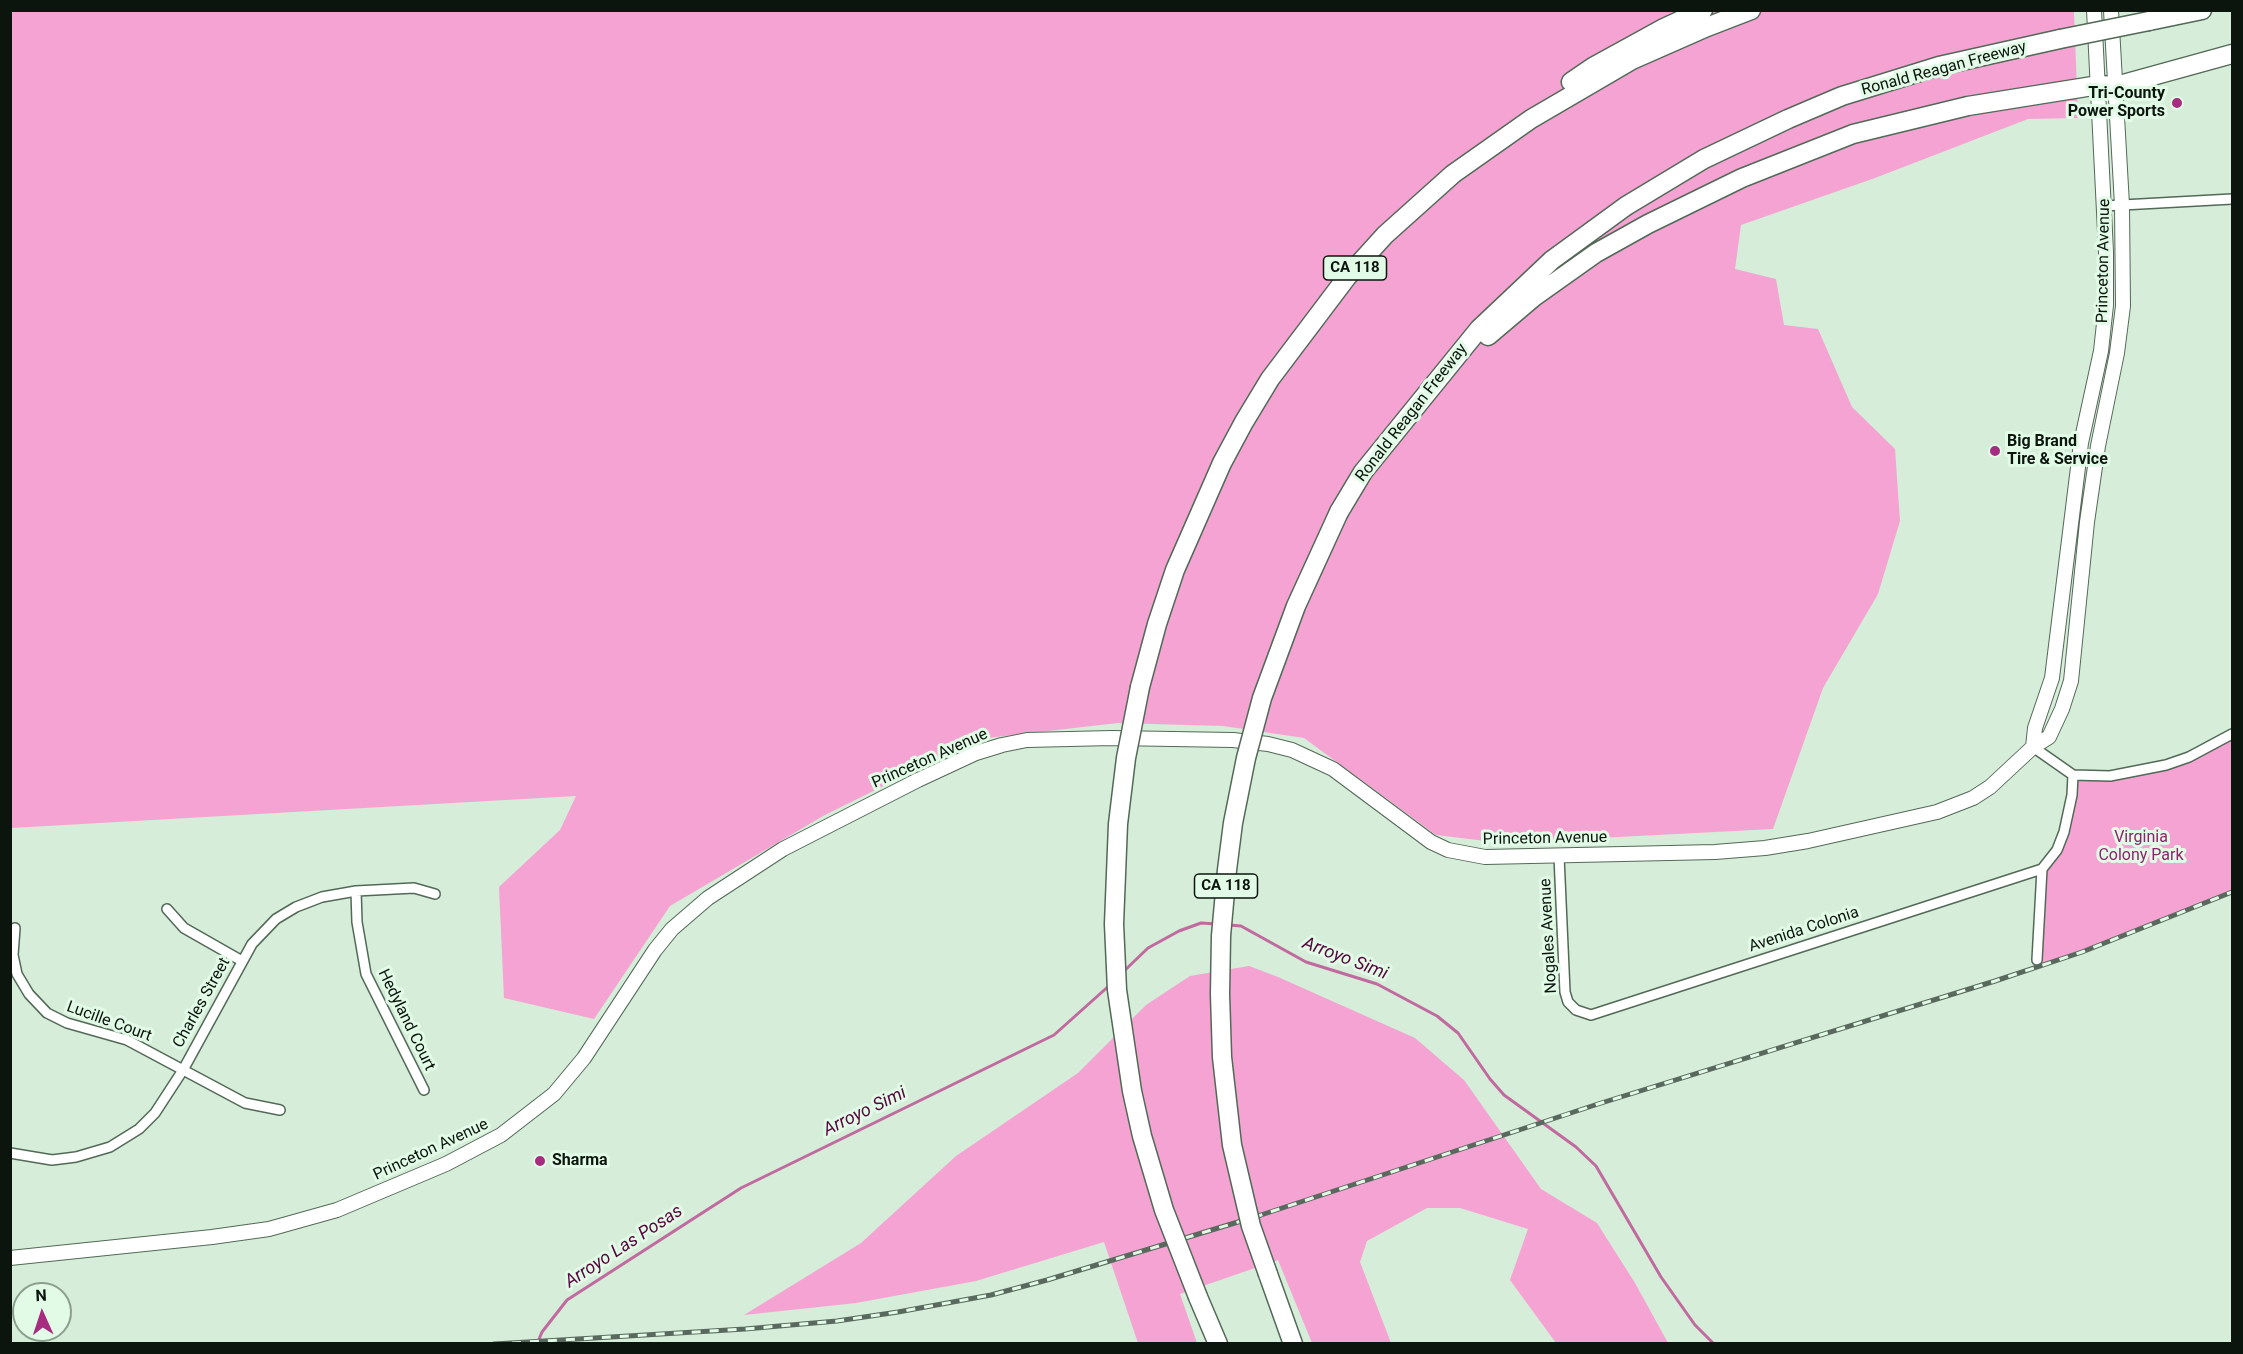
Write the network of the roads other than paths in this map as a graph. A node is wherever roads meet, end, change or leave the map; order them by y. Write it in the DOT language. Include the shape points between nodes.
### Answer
graph roads {
  1 [pos="1703,10"];
  2 [pos="1751,10"];
  3 [pos="2094,10"];
  4 [pos="2111,10"];
  5 [pos="2202,10"];
  6 [pos="2232,54"];
  7 [pos="2107,86"];
  8 [pos="1453,174"];
  9 [pos="2232,199"];
  10 [pos="2122,205"];
  11 [pos="2104,206"];
  12 [pos="1453,362"];
  13 [pos="2232,734"];
  14 [pos="2033,747"];
  15 [pos="2073,775"];
  16 [pos="1559,856"];
  17 [pos="2042,869"];
  18 [pos="356,891"];
  19 [pos="435,894"];
  20 [pos="167,909"];
  21 [pos="15,928"];
  22 [pos="2037,960"];
  23 [pos="242,961"];
  24 [pos="1576,1010"];
  25 [pos="183,1070"];
  26 [pos="424,1090"];
  27 [pos="280,1110"];
  28 [pos="10,1153"];
  29 [pos="10,1258"];
  30 [pos="1198,1297"];
  31 [pos="1213,1344"];
  32 [pos="1218,1344"];
  33 [pos="1293,1344"];
  1 -- 8 [label="highway" via="1593,67 1496,135"];
  2 -- 8 [label="highway, CA 118" via="1632,60 1592,82"];
  3 -- 7 [label="street, Princeton Avenue"];
  4 -- 7 [label="street, Princeton Avenue"];
  5 -- 12 [label="highway, Ronald Reagan Freeway / CA 118, bridge" via="1939,66 1842,96 1788,119 1704,159 1626,206 1552,260 1479,329"];
  6 -- 7 [label="highway"];
  7 -- 10 [label="street, Princeton Avenue"];
  7 -- 11 [label="street, Princeton Avenue"];
  7 -- 12 [label="highway" via="1968,106 1909,119 1852,134 1742,178 1596,253"];
  8 -- 30 [label="highway, CA 118, bridge" via="1385,235 1347,276 1270,378 1201,508 1156,624 1140,687 1118,824 1114,924 1118,990 1142,1136 1164,1210"];
  9 -- 10 [label="street"];
  10 -- 11 [label="street"];
  10 -- 14 [label="street, Princeton Avenue" via="2123,306 2118,353 2087,522 2071,681 2049,737"];
  11 -- 14 [label="street, Princeton Avenue" via="2106,305 2101,351 2080,454 2052,678 2035,728"];
  12 -- 33 [label="highway, Ronald Reagan Freeway / CA 118, bridge" via="1363,472 1339,512 1296,606 1262,698 1233,823 1220,994 1225,1091 1232,1145 1251,1226"];
  13 -- 15 [label="street" via="2166,765 2110,776"];
  14 -- 15 [label="street"];
  14 -- 16 [label="street, Princeton Avenue" via="1982,792 1936,812 1765,848"];
  15 -- 17 [label="street" via="2064,832 2057,850"];
  16 -- 24 [label="street, Nogales Avenue" via="1565,992"];
  16 -- 29 [label="street, Princeton Avenue" via="1485,857 1448,850 1417,833 1333,769 1292,750 1268,744 1112,738 1027,740 1002,745 918,780 793,844 708,898 672,929 655,950 584,1058 554,1094 501,1135 446,1164 337,1210 269,1229"];
  17 -- 22 [label="street"];
  17 -- 24 [label="street, Avenida Colonia" via="1591,1015"];
  18 -- 19 [label="street, Charles Street" via="414,888"];
  18 -- 23 [label="street, Charles Street" via="322,897 276,919 258,936"];
  18 -- 26 [label="street, Hedyland Court" via="366,974"];
  20 -- 23 [label="street" via="184,928"];
  21 -- 25 [label="street, Lucille Court" via="13,955 17,974 41,1008 67,1023 127,1040"];
  23 -- 25 [label="street, Charles Street"];
  25 -- 27 [label="street, Lucille Court" via="245,1103"];
  25 -- 28 [label="street, Charles Street" via="156,1113 110,1147 63,1159"];
  30 -- 31 [label="highway, CA 118"];
  30 -- 32 [label="highway"];
}
